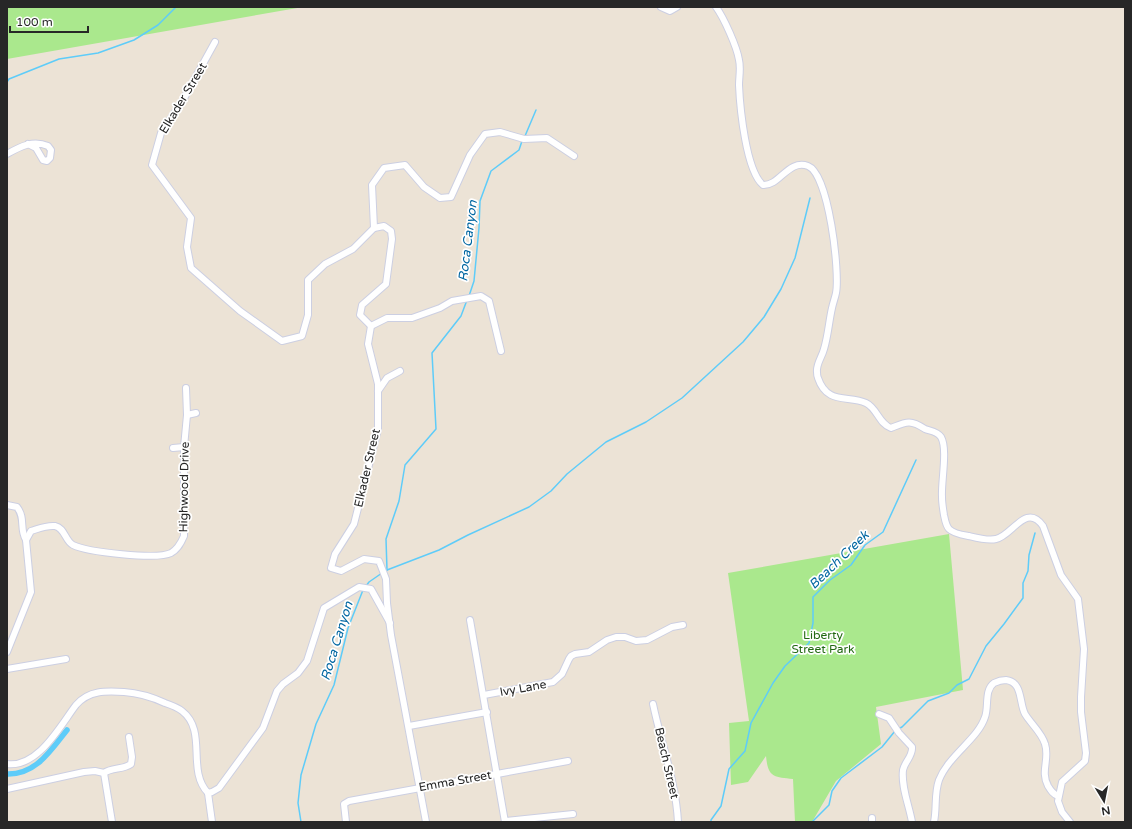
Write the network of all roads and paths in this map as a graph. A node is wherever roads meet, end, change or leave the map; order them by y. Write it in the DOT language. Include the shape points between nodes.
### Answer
graph roads {
  1 [pos="661,7"];
  2 [pos="677,7"];
  3 [pos="716,7"];
  4 [pos="215,42"];
  5 [pos="28,144"];
  6 [pos="7,154"];
  7 [pos="574,156"];
  8 [pos="374,228"];
  9 [pos="371,326"];
  10 [pos="501,352"];
  11 [pos="400,371"];
  12 [pos="186,388"];
  13 [pos="378,391"];
  14 [pos="196,413"];
  15 [pos="187,415"];
  16 [pos="173,448"];
  17 [pos="184,448"];
  18 [pos="7,505"];
  19 [pos="26,540"];
  20 [pos="470,620"];
  21 [pos="390,623"];
  22 [pos="683,625"];
  23 [pos="7,652"];
  24 [pos="66,659"];
  25 [pos="7,669"];
  26 [pos="484,695"];
  27 [pos="653,704"];
  28 [pos="487,712"];
  29 [pos="879,714"];
  30 [pos="409,726"];
  31 [pos="129,737"];
  32 [pos="568,760"];
  33 [pos="7,764"];
  34 [pos="104,773"];
  35 [pos="498,773"];
  36 [pos="419,787"];
  37 [pos="7,789"];
  38 [pos="208,793"];
  39 [pos="1058,796"];
  40 [pos="573,814"];
  41 [pos="112,822"];
  42 [pos="212,822"];
  43 [pos="346,822"];
  44 [pos="426,822"];
  45 [pos="505,822"];
  46 [pos="678,822"];
  47 [pos="912,822"];
  48 [pos="934,822"];
  49 [pos="1070,822"];
  1 -- 2 [label="street" via="670,11"];
  3 -- 39 [label="street" via="739,59 744,136 755,176 759,182 768,186 790,168 807,166 819,178 827,200 833,237 836,292 817,372 820,384 838,398 870,405 889,428 910,422 936,432 944,448 942,497 945,522 949,529 954,533 968,536 998,539 1010,532 1021,520 1036,518 1044,526 1061,575 1078,599 1084,649 1081,712 1086,753 1085,761 1062,782"];
  4 -- 8 [label="street, Elkader Street" via="184,100 161,133 152,165 191,218 187,246 191,268 240,311 282,340 302,336 308,315 308,280 325,264 354,249"];
  5 -- 6 [label="street"];
  7 -- 8 [label="street" via="547,138 524,139 500,132 485,134 470,155 451,197 440,198 424,187 405,165 384,168 372,185"];
  8 -- 9 [label="street" via="384,226 391,231 392,239 386,284 362,305 360,315"];
  9 -- 10 [label="street" via="387,318 412,318 452,301 481,296 490,301"];
  9 -- 13 [label="street, Elkader Street" via="368,344"];
  11 -- 13 [label="street" via="387,378"];
  12 -- 15 [label="street, Highwood Drive"];
  13 -- 21 [label="street, Elkader Street" via="378,430 354,524 335,554 331,568 341,571 364,559 379,561 386,578"];
  14 -- 15 [label="street"];
  15 -- 17 [label="street, Highwood Drive"];
  16 -- 17 [label="street"];
  17 -- 19 [label="street, Highwood Drive" via="184,536 179,546 170,553 135,555 81,549 71,544 63,531 56,526 31,531"];
  18 -- 19 [label="street" via="19,510 23,519 22,534"];
  19 -- 23 [label="street" via="31,592"];
  20 -- 26 [label="street"];
  21 -- 30 [label="street, Elkader Street"];
  21 -- 38 [label="street" via="371,589 361,588 324,608 309,655 302,668 277,691 263,728 219,788"];
  22 -- 26 [label="street, Ivy Lane" via="664,630 647,640 636,641 616,637 589,652 571,656 562,674 553,682"];
  24 -- 25 [label="street"];
  26 -- 28 [label="street"];
  27 -- 46 [label="street, Beach Street" via="673,785"];
  28 -- 30 [label="street"];
  28 -- 35 [label="street"];
  29 -- 47 [label="street" via="893,722 912,747 911,755 905,762 903,777"];
  30 -- 36 [label="street, Elkader Street"];
  31 -- 34 [label="street" via="131,764"];
  32 -- 35 [label="street, Emma Street"];
  33 -- 38 [label="street" via="27,761 39,753 84,698 93,693 106,691 129,692 150,697 181,710 188,718 195,736 199,778"];
  34 -- 37 [label="street" via="84,772"];
  34 -- 41 [label="street"];
  35 -- 36 [label="street, Emma Street"];
  35 -- 45 [label="street"];
  36 -- 43 [label="street, Emma Street" via="349,801 344,804"];
  36 -- 44 [label="street, Elkader Street"];
  38 -- 42 [label="street"];
  39 -- 48 [label="street" via="1052,792 1045,780 1046,745 1025,715 1017,687 1009,681 999,680 989,689 985,717 981,726 945,767 939,779"];
  39 -- 49 [label="street" via="1060,808"];
  40 -- 45 [label="street"];
}
